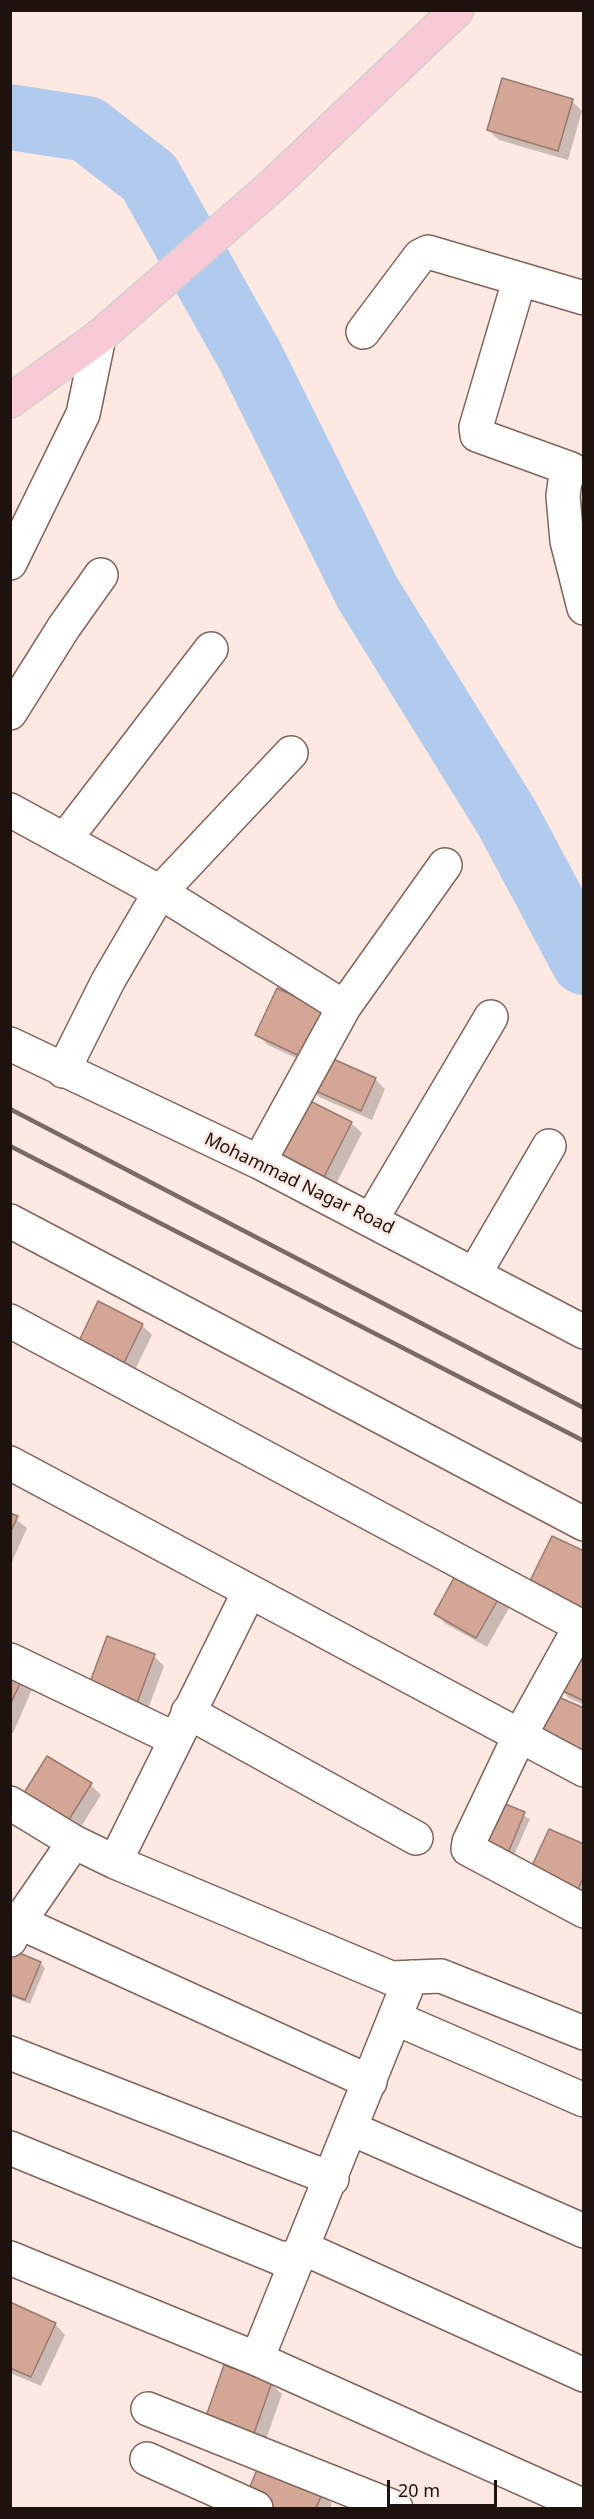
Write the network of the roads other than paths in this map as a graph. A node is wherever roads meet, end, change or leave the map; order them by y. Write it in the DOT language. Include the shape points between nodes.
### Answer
graph roads {
  1 [pos="457,10"];
  2 [pos="519,281"];
  3 [pos="584,298"];
  4 [pos="363,332"];
  5 [pos="99,337"];
  6 [pos="13,394"];
  7 [pos="577,471"];
  8 [pos="10,563"];
  9 [pos="101,575"];
  10 [pos="584,608"];
  11 [pos="211,649"];
  12 [pos="10,713"];
  13 [pos="291,753"];
  14 [pos="10,810"];
  15 [pos="66,838"];
  16 [pos="445,866"];
  17 [pos="160,892"];
  18 [pos="344,1007"];
  19 [pos="491,1017"];
  20 [pos="10,1044"];
  21 [pos="63,1071"];
  22 [pos="549,1146"];
  23 [pos="259,1162"];
  24 [pos="371,1220"];
  25 [pos="10,1221"];
  26 [pos="475,1274"];
  27 [pos="10,1321"];
  28 [pos="584,1332"];
  29 [pos="10,1463"];
  30 [pos="584,1524"];
  31 [pos="249,1592"];
  32 [pos="582,1627"];
  33 [pos="10,1660"];
  34 [pos="182,1725"];
  35 [pos="519,1737"];
  36 [pos="584,1770"];
  37 [pos="10,1803"];
  38 [pos="416,1838"];
  39 [pos="74,1842"];
  40 [pos="115,1862"];
  41 [pos="584,1911"];
  42 [pos="13,1927"];
  43 [pos="411,1977"];
  44 [pos="395,2018"];
  45 [pos="584,2033"];
  46 [pos="10,2053"];
  47 [pos="370,2082"];
  48 [pos="584,2100"];
  49 [pos="352,2129"];
  50 [pos="10,2148"];
  51 [pos="332,2180"];
  52 [pos="584,2231"];
  53 [pos="300,2255"];
  54 [pos="10,2258"];
  55 [pos="257,2359"];
  56 [pos="584,2375"];
  57 [pos="148,2409"];
  58 [pos="147,2458"];
  59 [pos="578,2498"];
  60 [pos="256,2508"];
  61 [pos="396,2508"];
  1 -- 5 [label="main road" via="273,185"];
  2 -- 3 [label="street"];
  2 -- 4 [label="street" via="428,252 420,256"];
  2 -- 7 [label="street" via="476,427 477,435"];
  5 -- 6 [label="main road"];
  5 -- 8 [label="street" via="83,414"];
  7 -- 10 [label="street" via="565,481 563,496 567,541"];
  9 -- 12 [label="street"];
  11 -- 15 [label="street"];
  13 -- 17 [label="street"];
  14 -- 15 [label="street"];
  15 -- 17 [label="street"];
  16 -- 18 [label="street"];
  17 -- 18 [label="street"];
  17 -- 21 [label="street" via="108,981"];
  18 -- 23 [label="street"];
  19 -- 24 [label="street"];
  20 -- 21 [label="street, Mohammad Nagar Road"];
  21 -- 23 [label="street, Mohammad Nagar Road"];
  22 -- 26 [label="street"];
  23 -- 24 [label="street, Mohammad Nagar Road"];
  24 -- 26 [label="street, Mohammad Nagar Road"];
  25 -- 30 [label="street"];
  26 -- 28 [label="street, Mohammad Nagar Road"];
  27 -- 32 [label="street"];
  29 -- 31 [label="street"];
  31 -- 34 [label="street"];
  31 -- 35 [label="street"];
  32 -- 35 [label="street"];
  33 -- 34 [label="street"];
  34 -- 38 [label="street"];
  34 -- 40 [label="street"];
  35 -- 36 [label="street"];
  35 -- 41 [label="street" via="468,1850"];
  37 -- 39 [label="street"];
  39 -- 40 [label="street"];
  39 -- 42 [label="street"];
  40 -- 43 [label="street" via="391,1978"];
  42 -- 47 [label="street"];
  43 -- 44 [label="street"];
  43 -- 45 [label="street" via="441,1976"];
  44 -- 47 [label="street"];
  44 -- 48 [label="street"];
  46 -- 51 [label="street"];
  47 -- 49 [label="street"];
  49 -- 51 [label="street"];
  49 -- 52 [label="street"];
  50 -- 53 [label="street" via="282,2259"];
  51 -- 53 [label="street"];
  53 -- 55 [label="street"];
  53 -- 56 [label="street" via="312,2252"];
  54 -- 55 [label="street"];
  55 -- 59 [label="street"];
  57 -- 61 [label="street"];
  58 -- 60 [label="street"];
}
